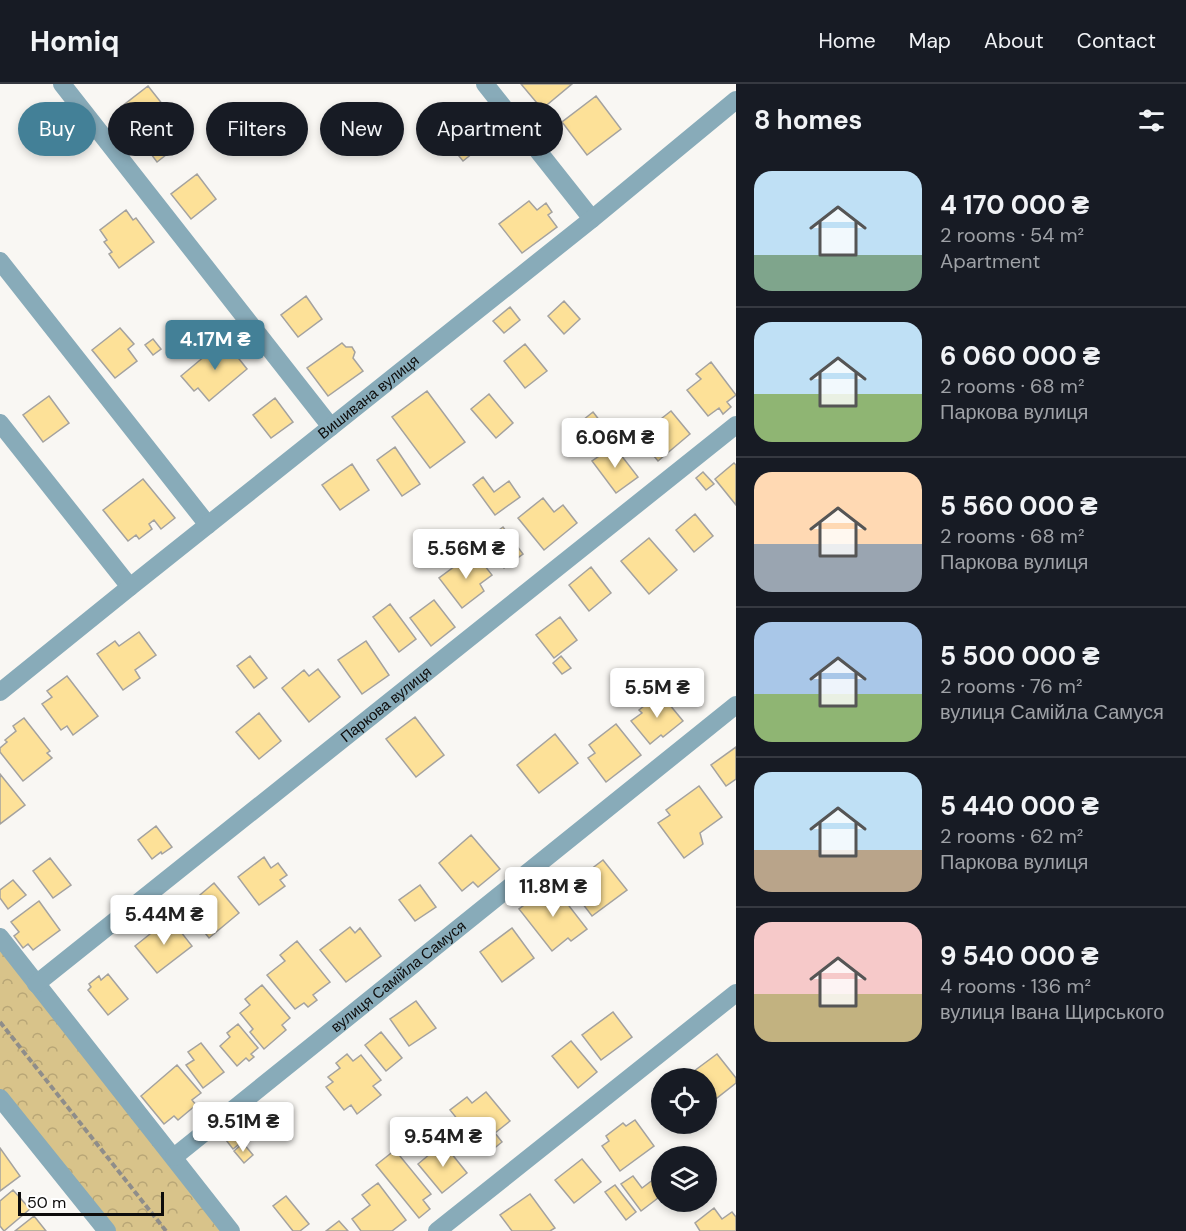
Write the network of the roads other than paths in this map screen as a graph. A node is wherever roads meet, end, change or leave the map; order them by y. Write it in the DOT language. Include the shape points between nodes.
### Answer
graph roads {
  1 [pos="62,84"];
  2 [pos="485,84"];
  3 [pos="736,100"];
  4 [pos="592,219"];
  5 [pos="0,261"];
  6 [pos="0,423"];
  7 [pos="736,425"];
  8 [pos="331,427"];
  9 [pos="208,525"];
  10 [pos="130,587"];
  11 [pos="0,692"];
  12 [pos="736,705"];
  13 [pos="0,937"];
  14 [pos="36,984"];
  15 [pos="736,993"];
  16 [pos="0,1098"];
  17 [pos="174,1157"];
  18 [pos="107,1231"];
  19 [pos="231,1231"];
  20 [pos="437,1231"];
  1 -- 8 [label="street"];
  2 -- 4 [label="street"];
  3 -- 4 [label="street, Вишивана вулиця"];
  4 -- 8 [label="street, Вишивана вулиця"];
  5 -- 9 [label="street"];
  6 -- 10 [label="street"];
  7 -- 14 [label="street, Паркова вулиця"];
  8 -- 9 [label="street, Вишивана вулиця"];
  9 -- 10 [label="street, Вишивана вулиця"];
  10 -- 11 [label="street, Вишивана вулиця"];
  12 -- 17 [label="street, вулиця Самійла Самуся"];
  13 -- 14 [label="street"];
  14 -- 17 [label="street"];
  15 -- 20 [label="street"];
  16 -- 18 [label="street"];
  17 -- 19 [label="street"];
}
